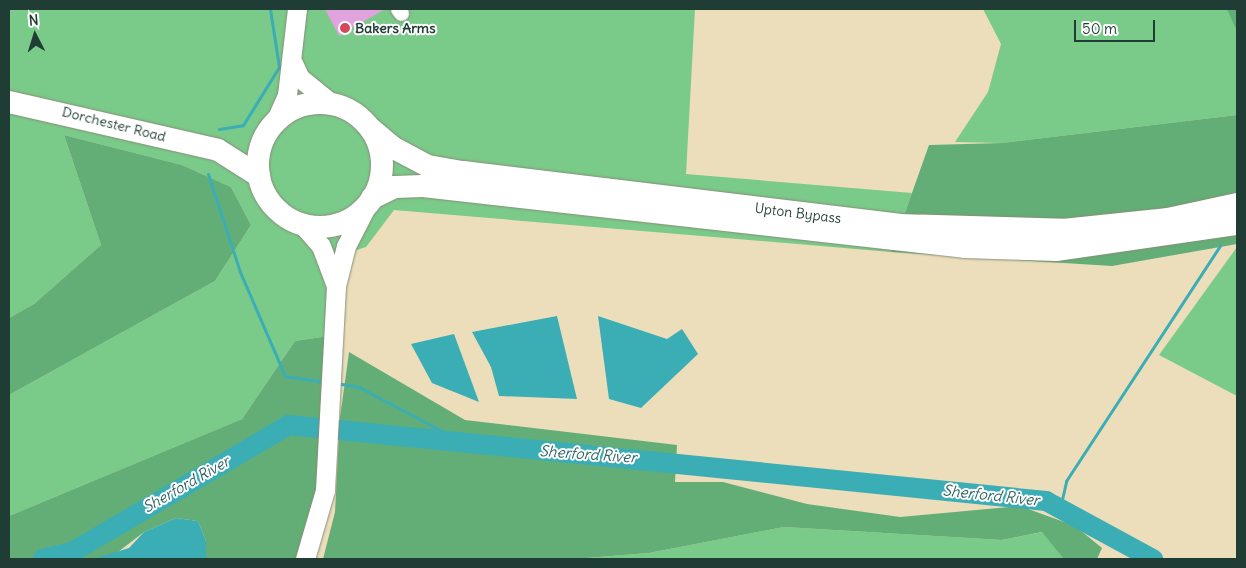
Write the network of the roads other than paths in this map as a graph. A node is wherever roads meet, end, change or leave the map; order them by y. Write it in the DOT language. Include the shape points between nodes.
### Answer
graph roads {
  1 [pos="297,9"];
  2 [pos="293,63"];
  3 [pos="9,102"];
  4 [pos="331,104"];
  5 [pos="371,129"];
  6 [pos="269,130"];
  7 [pos="218,150"];
  8 [pos="259,176"];
  9 [pos="369,203"];
  10 [pos="1237,204"];
  11 [pos="301,224"];
  12 [pos="1237,224"];
  13 [pos="336,286"];
  14 [pos="305,559"];
  1 -- 2 [label="main road"];
  2 -- 4 [label="main road" via="300,78"];
  2 -- 6 [label="main road" via="287,95"];
  3 -- 7 [label="highway, Dorchester Road"];
  4 -- 5 [label="highway" via="360,117"];
  4 -- 6 [label="highway" via="291,110"];
  5 -- 9 [label="highway" via="382,163"];
  5 -- 10 [label="highway, Upton Bypass" via="394,148 428,166 899,224 1072,229 1168,219"];
  6 -- 7 [label="highway, Dorchester Road"];
  6 -- 8 [label="highway"];
  7 -- 8 [label="highway, Dorchester Road"];
  8 -- 11 [label="highway" via="273,206"];
  9 -- 11 [label="highway" via="340,223"];
  9 -- 12 [label="highway, Upton Bypass" via="395,187 423,186 965,247 1056,250"];
  9 -- 13 [label="main road" via="346,246"];
  11 -- 13 [label="main road" via="321,246"];
  13 -- 14 [label="main road" via="330,439 322,504"];
}
